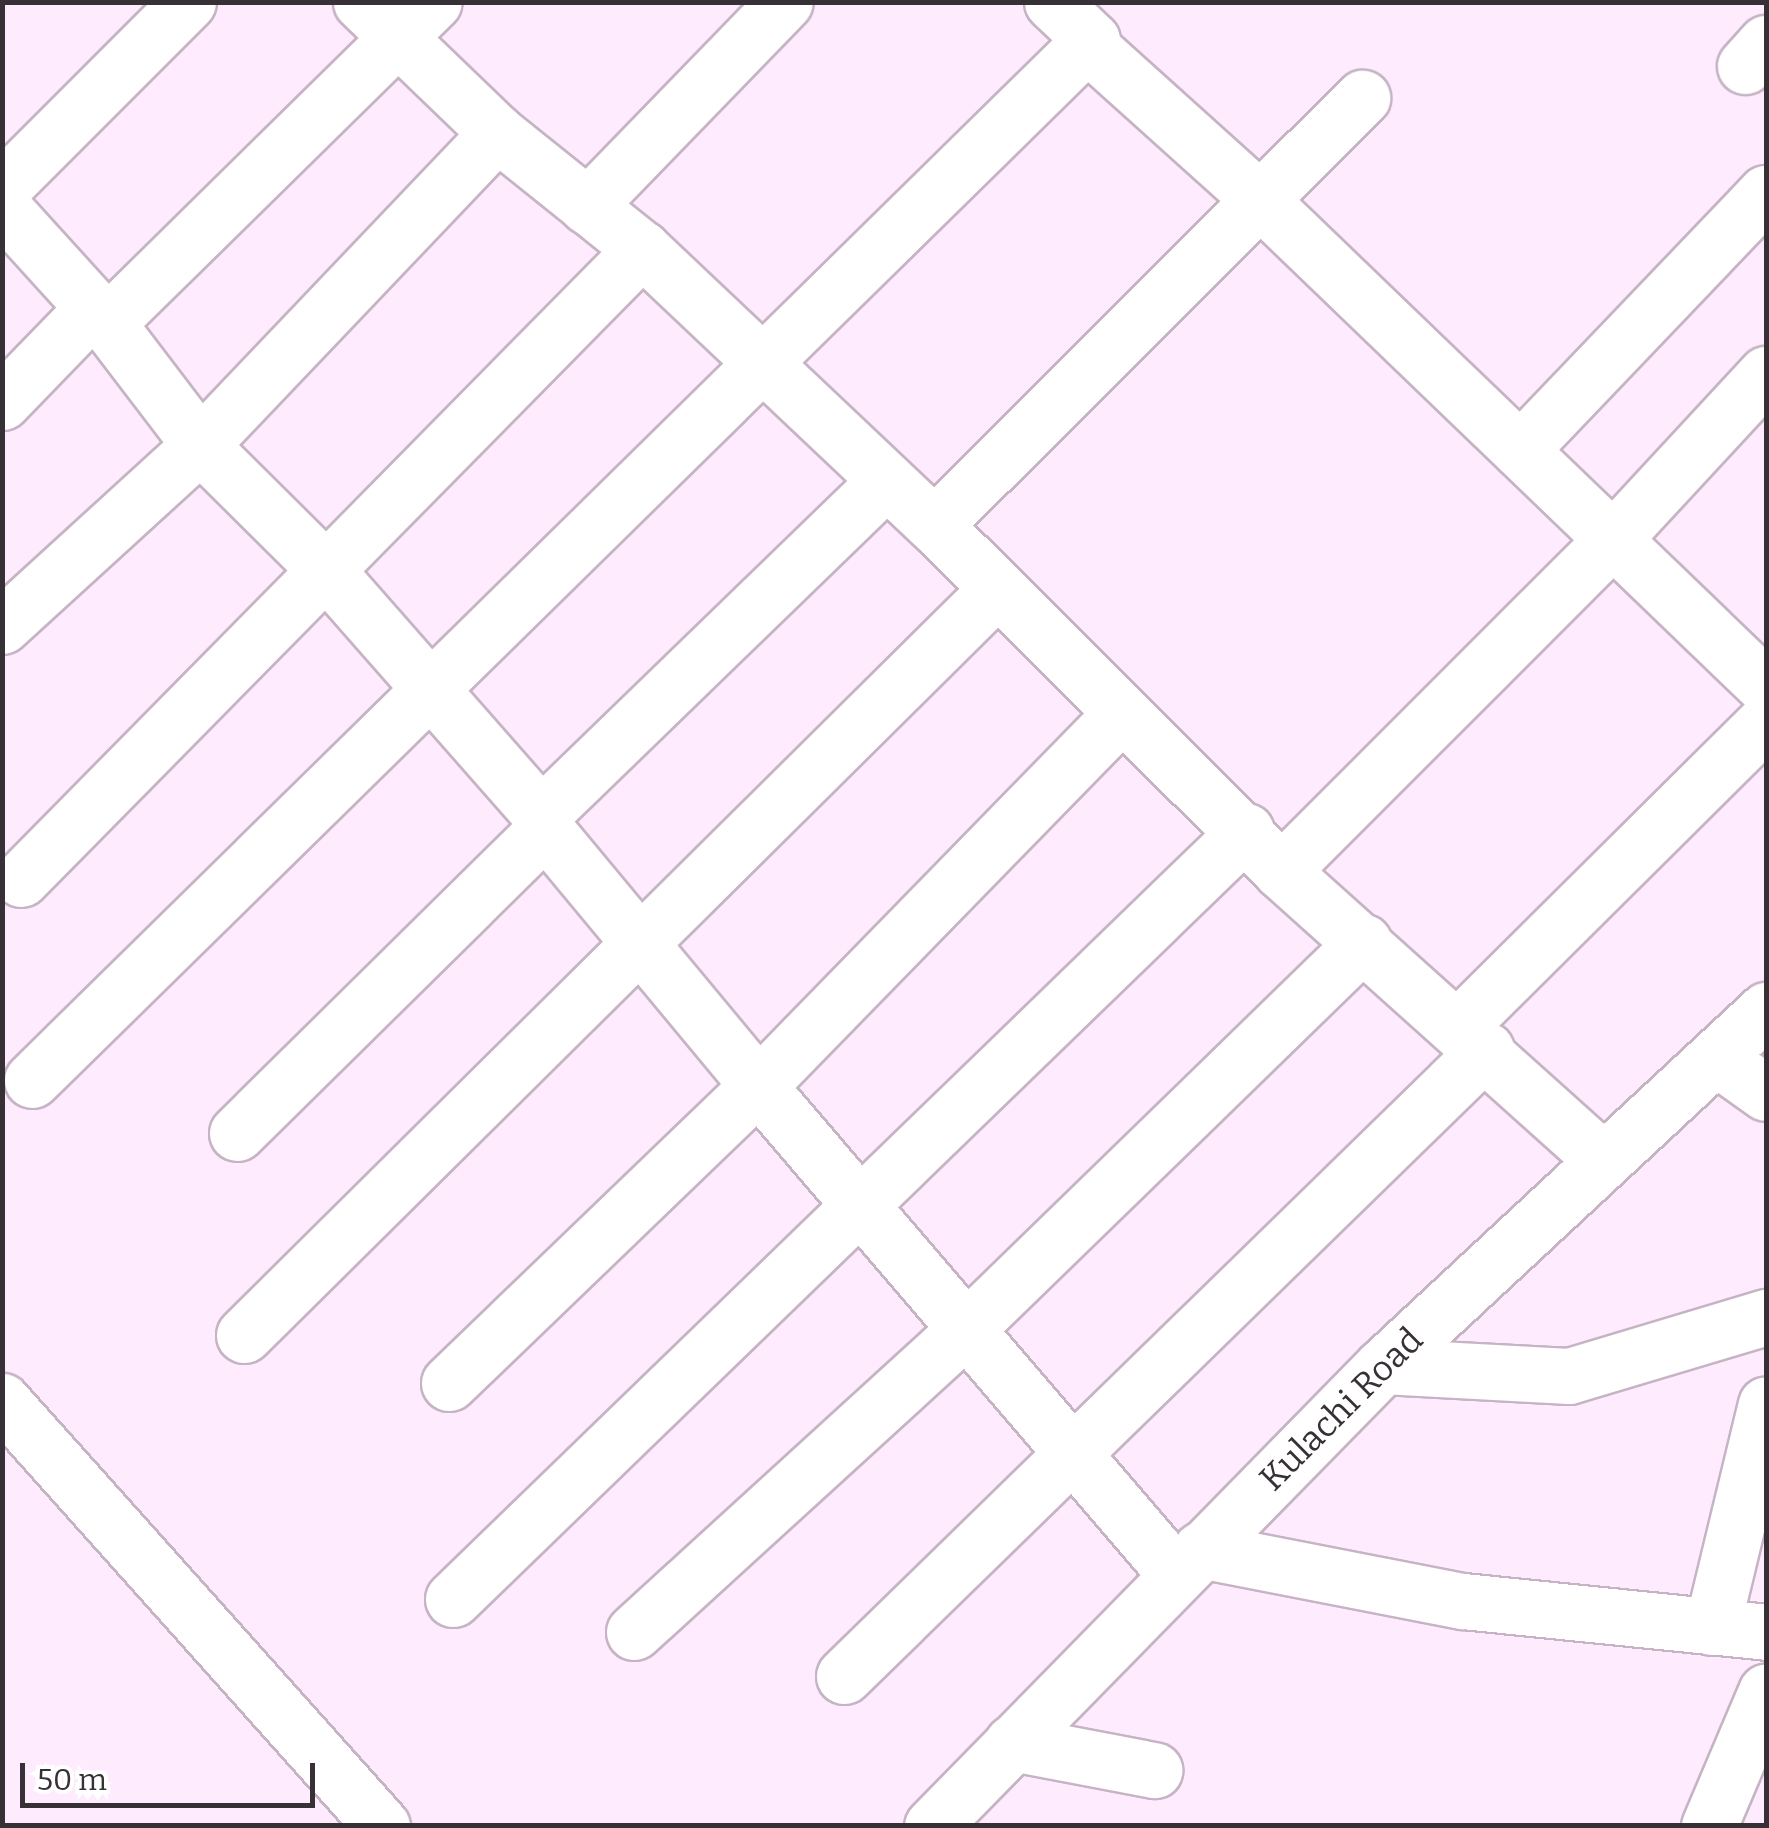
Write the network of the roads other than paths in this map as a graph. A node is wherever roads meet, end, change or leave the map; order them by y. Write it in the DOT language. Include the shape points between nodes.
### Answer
graph roads {
  1 [pos="188,2"];
  2 [pos="785,2"];
  3 [pos="1052,2"];
  4 [pos="399,14"];
  5 [pos="1087,44"];
  6 [pos="1362,98"];
  7 [pos="497,134"];
  8 [pos="2,188"];
  9 [pos="1766,193"];
  10 [pos="1260,200"];
  11 [pos="588,206"];
  12 [pos="2,208"];
  13 [pos="642,250"];
  14 [pos="100,316"];
  15 [pos="759,365"];
  16 [pos="1766,374"];
  17 [pos="2,402"];
  18 [pos="200,445"];
  19 [pos="1520,450"];
  20 [pos="885,482"];
  21 [pos="934,525"];
  22 [pos="1613,539"];
  23 [pos="324,568"];
  24 [pos="996,589"];
  25 [pos="2,626"];
  26 [pos="1766,687"];
  27 [pos="426,690"];
  28 [pos="1119,716"];
  29 [pos="1766,721"];
  30 [pos="543,822"];
  31 [pos="1246,831"];
  32 [pos="1282,871"];
  33 [pos="22,878"];
  34 [pos="644,940"];
  35 [pos="1364,942"];
  36 [pos="1766,1010"];
  37 [pos="1473,1038"];
  38 [pos="1717,1058"];
  39 [pos="32,1080"];
  40 [pos="758,1086"];
  41 [pos="1766,1093"];
  42 [pos="237,1133"];
  43 [pos="1602,1159"];
  44 [pos="863,1203"];
  45 [pos="1766,1316"];
  46 [pos="966,1329"];
  47 [pos="244,1335"];
  48 [pos="1383,1366"];
  49 [pos="449,1382"];
  50 [pos="2,1401"];
  51 [pos="1766,1404"];
  52 [pos="1074,1453"];
  53 [pos="1188,1562"];
  54 [pos="452,1600"];
  55 [pos="1712,1627"];
  56 [pos="634,1632"];
  57 [pos="1766,1632"];
  58 [pos="844,1676"];
  59 [pos="1766,1692"];
  60 [pos="1012,1743"];
  61 [pos="1154,1770"];
  62 [pos="382,1826"];
  63 [pos="932,1826"];
  64 [pos="1709,1826"];
  1 -- 8 [label="street"];
  2 -- 11 [label="street"];
  3 -- 5 [label="street" via="1092,40"];
  4 -- 7 [label="street"];
  4 -- 14 [label="street"];
  5 -- 10 [label="street"];
  5 -- 15 [label="street"];
  6 -- 10 [label="street"];
  7 -- 11 [label="street"];
  7 -- 18 [label="street"];
  9 -- 19 [label="street"];
  10 -- 19 [label="street"];
  10 -- 21 [label="street"];
  11 -- 13 [label="street"];
  12 -- 14 [label="street"];
  13 -- 15 [label="street"];
  13 -- 23 [label="street"];
  14 -- 17 [label="street"];
  14 -- 18 [label="street"];
  15 -- 20 [label="street"];
  15 -- 27 [label="street"];
  16 -- 22 [label="street"];
  18 -- 23 [label="street"];
  18 -- 25 [label="street"];
  19 -- 22 [label="street"];
  20 -- 21 [label="street"];
  20 -- 30 [label="street"];
  21 -- 24 [label="street"];
  22 -- 26 [label="street"];
  22 -- 32 [label="street"];
  23 -- 27 [label="street"];
  23 -- 33 [label="street"];
  24 -- 28 [label="street"];
  24 -- 34 [label="street"];
  27 -- 30 [label="street"];
  27 -- 39 [label="street"];
  28 -- 31 [label="street"];
  28 -- 40 [label="street"];
  29 -- 37 [label="street"];
  30 -- 34 [label="street"];
  30 -- 42 [label="street"];
  31 -- 32 [label="street"];
  31 -- 44 [label="street"];
  32 -- 35 [label="street"];
  34 -- 40 [label="street"];
  34 -- 47 [label="street"];
  35 -- 37 [label="street"];
  35 -- 46 [label="street"];
  36 -- 38 [label="street, Kulachi Road"];
  37 -- 43 [label="street"];
  37 -- 52 [label="street"];
  38 -- 41 [label="street"];
  38 -- 43 [label="street, Kulachi Road"];
  40 -- 44 [label="street"];
  40 -- 49 [label="street"];
  43 -- 48 [label="street, Kulachi Road"];
  44 -- 46 [label="street"];
  44 -- 54 [label="street"];
  45 -- 48 [label="street" via="1569,1376"];
  46 -- 52 [label="street"];
  46 -- 56 [label="street"];
  48 -- 53 [label="street, Kulachi Road"];
  50 -- 62 [label="street"];
  51 -- 55 [label="street"];
  52 -- 53 [label="street"];
  52 -- 58 [label="street"];
  53 -- 55 [label="street"];
  53 -- 60 [label="street, Kulachi Road"];
  55 -- 57 [label="street"];
  59 -- 64 [label="street"];
  60 -- 61 [label="street"];
  60 -- 63 [label="street, Kulachi Road"];
}
